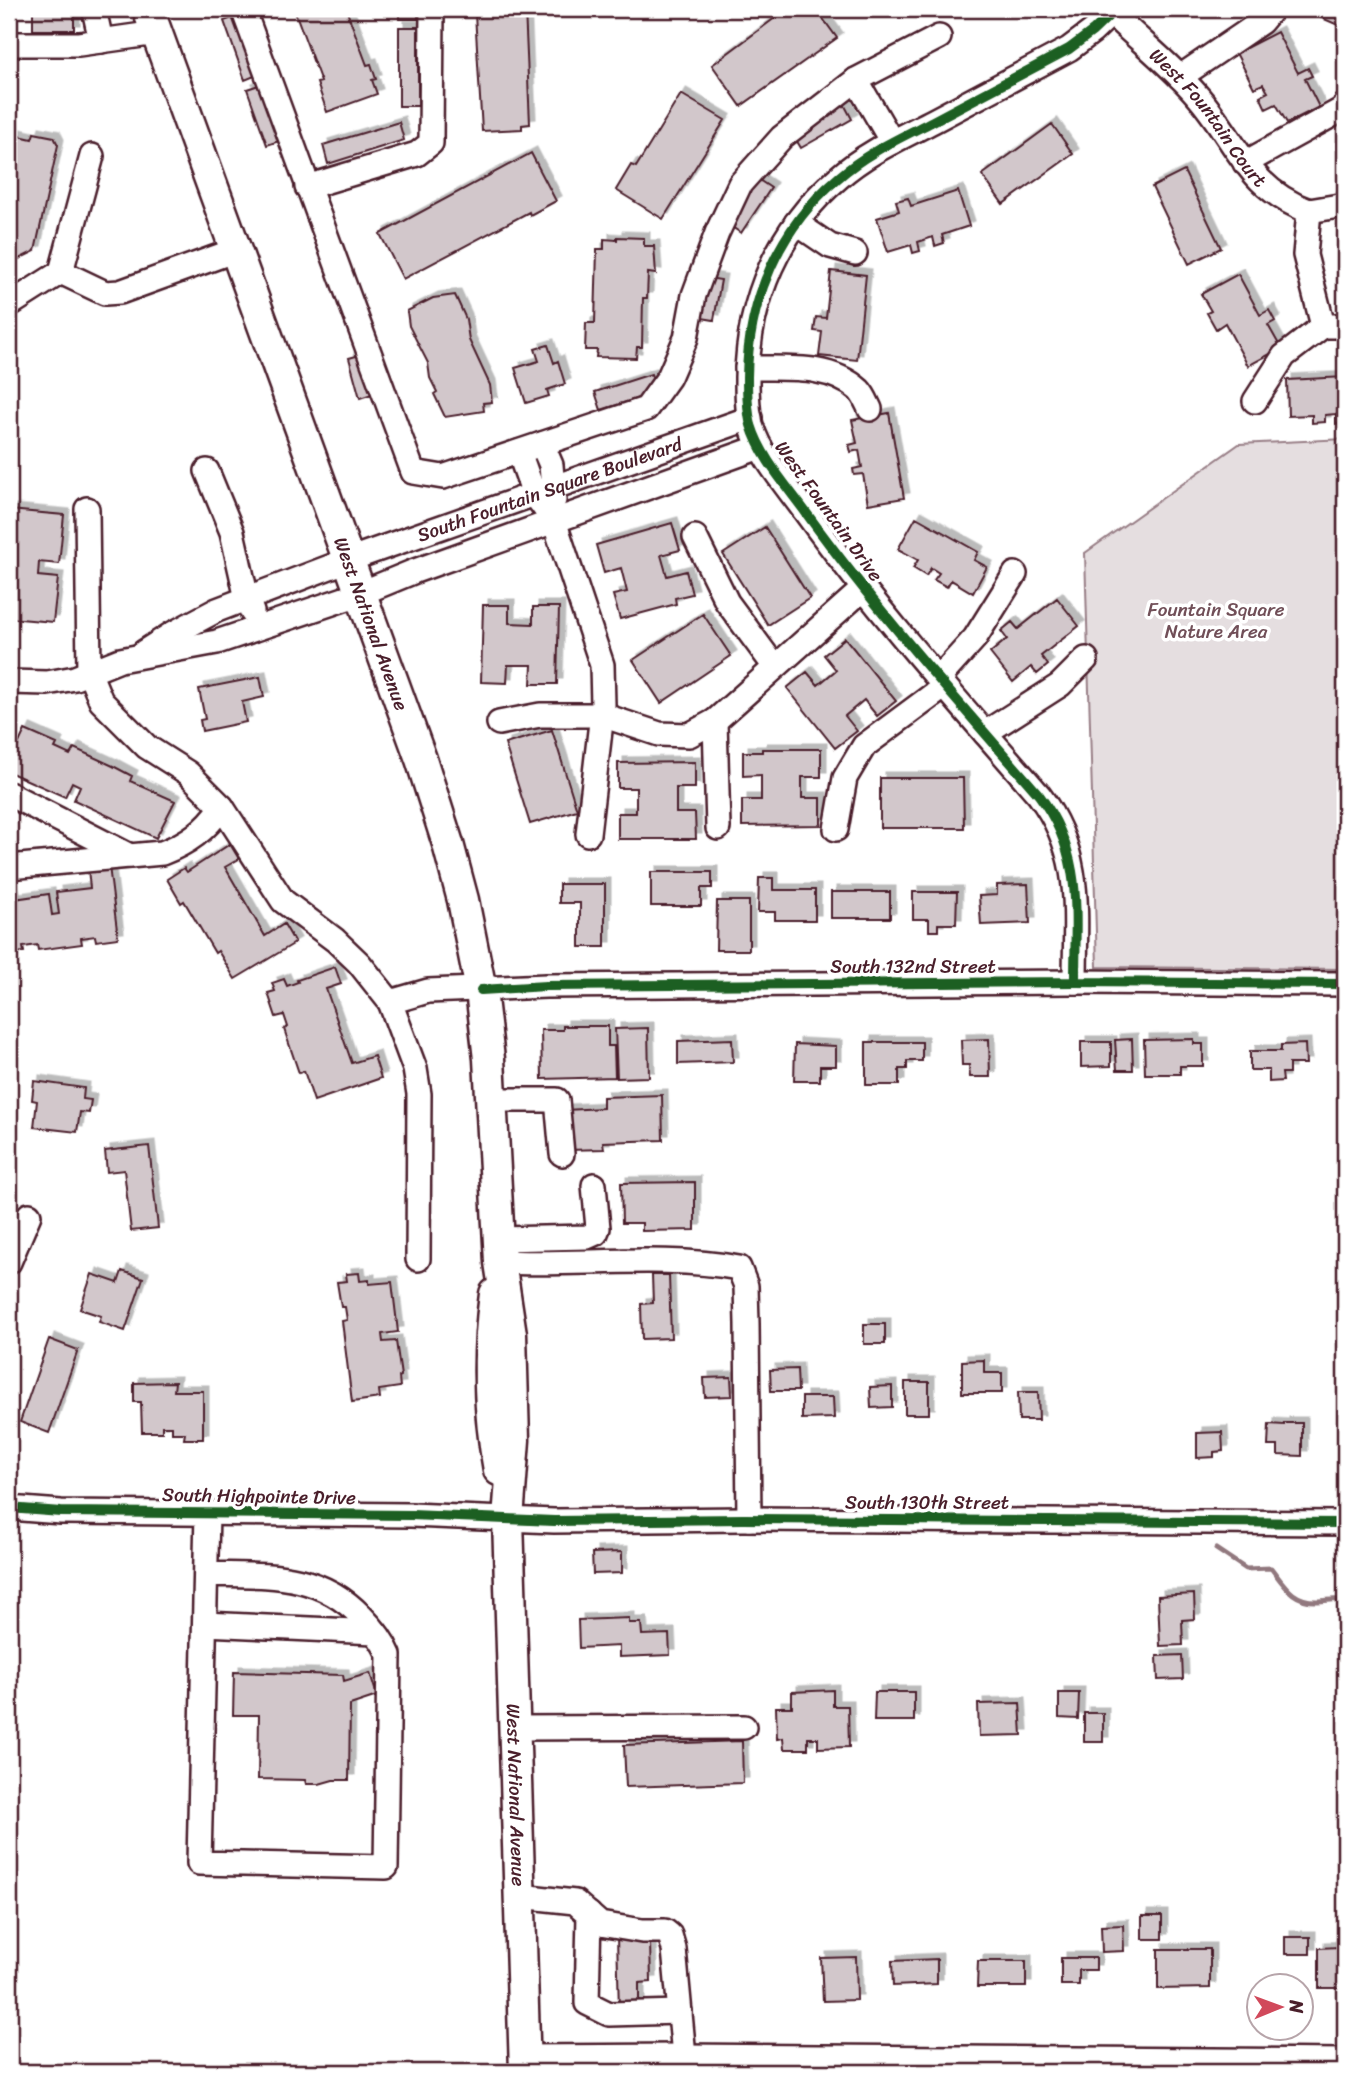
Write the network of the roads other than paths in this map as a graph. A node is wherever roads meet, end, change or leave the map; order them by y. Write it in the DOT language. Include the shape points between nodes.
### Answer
graph roads {
  1 [pos="94,9"];
  2 [pos="243,9"];
  3 [pos="432,9"];
  4 [pos="1272,9"];
  5 [pos="1111,10"];
  6 [pos="153,21"];
  7 [pos="939,37"];
  8 [pos="101,41"];
  9 [pos="9,44"];
  10 [pos="1180,77"];
  11 [pos="856,80"];
  12 [pos="1345,108"];
  13 [pos="892,142"];
  14 [pos="92,156"];
  15 [pos="1245,163"];
  16 [pos="307,187"];
  17 [pos="1345,205"];
  18 [pos="1310,211"];
  19 [pos="796,223"];
  20 [pos="236,250"];
  21 [pos="855,253"];
  22 [pos="61,272"];
  23 [pos="9,305"];
  24 [pos="1334,326"];
  25 [pos="747,368"];
  26 [pos="1255,401"];
  27 [pos="870,409"];
  28 [pos="750,418"];
  29 [pos="542,444"];
  30 [pos="760,446"];
  31 [pos="519,452"];
  32 [pos="207,471"];
  33 [pos="544,490"];
  34 [pos="87,509"];
  35 [pos="554,521"];
  36 [pos="695,537"];
  37 [pos="348,560"];
  38 [pos="1016,575"];
  39 [pos="863,589"];
  40 [pos="359,594"];
  41 [pos="247,599"];
  42 [pos="258,628"];
  43 [pos="139,656"];
  44 [pos="1086,659"];
  45 [pos="775,667"];
  46 [pos="89,672"];
  47 [pos="942,682"];
  48 [pos="12,689"];
  49 [pos="602,715"];
  50 [pos="715,721"];
  51 [pos="499,723"];
  52 [pos="985,733"];
  53 [pos="9,794"];
  54 [pos="222,807"];
  55 [pos="718,828"];
  56 [pos="836,829"];
  57 [pos="587,834"];
  58 [pos="130,856"];
  59 [pos="9,867"];
  60 [pos="1075,982"];
  61 [pos="1345,984"];
  62 [pos="481,990"];
  63 [pos="390,1002"];
  64 [pos="491,1100"];
  65 [pos="562,1154"];
  66 [pos="594,1185"];
  67 [pos="29,1215"];
  68 [pos="500,1250"];
  69 [pos="418,1259"];
  70 [pos="9,1262"];
  71 [pos="9,1508"];
  72 [pos="207,1513"];
  73 [pos="508,1519"];
  74 [pos="749,1519"];
  75 [pos="1345,1522"];
  76 [pos="206,1574"];
  77 [pos="205,1624"];
  78 [pos="375,1632"];
  79 [pos="744,1727"];
  80 [pos="515,1728"];
  81 [pos="520,1896"];
  82 [pos="589,1914"];
  83 [pos="680,2012"];
  84 [pos="684,2056"];
  85 [pos="1345,2062"];
  86 [pos="737,2064"];
  87 [pos="524,2065"];
  88 [pos="969,2065"];
  1 -- 8 [label="street"];
  2 -- 16 [label="street"];
  3 -- 16 [label="street" via="431,143 417,154"];
  4 -- 10 [label="street" via="1261,22"];
  5 -- 10 [label="street, West Fountain Court"];
  5 -- 13 [label="street, West Fountain Drive" via="1094,31 1069,49"];
  6 -- 8 [label="street"];
  6 -- 20 [label="main road, West National Avenue"];
  7 -- 11 [label="street"];
  8 -- 9 [label="street"];
  10 -- 15 [label="street, West Fountain Court"];
  11 -- 13 [label="street"];
  11 -- 29 [label="street" via="782,137 740,184 694,295 686,338 669,377 646,409"];
  12 -- 15 [label="street"];
  13 -- 19 [label="street, West Fountain Drive" via="837,178"];
  14 -- 22 [label="street"];
  15 -- 18 [label="street, West Fountain Court" via="1272,192"];
  16 -- 31 [label="street" via="413,472 443,477"];
  17 -- 18 [label="street"];
  18 -- 24 [label="street" via="1305,255"];
  19 -- 21 [label="street" via="830,246"];
  19 -- 25 [label="street, West Fountain Drive" via="761,288"];
  20 -- 22 [label="street" via="120,292 105,293"];
  20 -- 37 [label="main road, West National Avenue"];
  22 -- 23 [label="street"];
  24 -- 26 [label="street" via="1284,356"];
  25 -- 27 [label="street" via="808,369 836,375 861,391"];
  25 -- 28 [label="street, West Fountain Drive"];
  28 -- 30 [label="street, West Fountain Drive"];
  28 -- 33 [label="street, South Fountain Square Boulevard"];
  29 -- 31 [label="street"];
  29 -- 33 [label="street" via="551,465"];
  30 -- 35 [label="street, South Fountain Square Boulevard"];
  30 -- 39 [label="street, West Fountain Drive"];
  31 -- 33 [label="street"];
  32 -- 41 [label="street" via="232,533"];
  33 -- 35 [label="street"];
  33 -- 37 [label="street, South Fountain Square Boulevard"];
  34 -- 46 [label="street"];
  35 -- 40 [label="street, South Fountain Square Boulevard"];
  35 -- 49 [label="street" via="601,665"];
  36 -- 45 [label="street" via="727,602"];
  37 -- 40 [label="main road, West National Avenue"];
  37 -- 41 [label="street, South Fountain Square Boulevard"];
  38 -- 47 [label="street"];
  39 -- 45 [label="street"];
  39 -- 47 [label="street, West Fountain Drive"];
  40 -- 42 [label="street, South Fountain Square Boulevard"];
  40 -- 62 [label="main road, West National Avenue" via="448,844"];
  41 -- 42 [label="street"];
  41 -- 43 [label="street, South Fountain Square Boulevard" via="206,616"];
  42 -- 43 [label="street, South Fountain Square Boulevard" via="190,649"];
  43 -- 46 [label="street"];
  44 -- 52 [label="street" via="1059,685"];
  45 -- 50 [label="street"];
  46 -- 48 [label="street"];
  46 -- 54 [label="street" via="101,701 146,747 188,773"];
  47 -- 52 [label="street, West Fountain Drive"];
  47 -- 56 [label="street" via="864,746 845,778"];
  49 -- 50 [label="street" via="659,734 689,735"];
  49 -- 51 [label="street" via="540,715"];
  49 -- 57 [label="street"];
  50 -- 55 [label="street"];
  52 -- 60 [label="street, West Fountain Drive" via="1047,806 1069,852 1075,884"];
  53 -- 58 [label="street"];
  54 -- 58 [label="street" via="205,829 183,845 162,853"];
  54 -- 63 [label="street" via="283,901 359,963"];
  58 -- 59 [label="street"];
  60 -- 61 [label="street, South 132nd Street"];
  60 -- 62 [label="street, South 132nd Street"];
  62 -- 63 [label="street, South 132nd Street" via="428,991"];
  62 -- 64 [label="main road, West National Avenue"];
  63 -- 69 [label="street" via="415,1069 419,1094"];
  64 -- 65 [label="street" via="557,1100"];
  64 -- 68 [label="main road, West National Avenue"];
  66 -- 68 [label="street" via="596,1233"];
  67 -- 70 [label="street"];
  68 -- 73 [label="main road, West National Avenue" via="489,1335 490,1387 493,1438"];
  68 -- 74 [label="street" via="542,1264 694,1262 739,1268 746,1286"];
  71 -- 72 [label="street, South Highpointe Drive"];
  72 -- 73 [label="street, South Highpointe Drive"];
  72 -- 76 [label="street"];
  73 -- 74 [label="street, South 130th Street"];
  73 -- 80 [label="main road, West National Avenue"];
  74 -- 75 [label="street, South 130th Street"];
  76 -- 77 [label="street"];
  76 -- 78 [label="street" via="281,1577 320,1586 345,1599"];
  77 -- 78 [label="street"];
  77 -- 78 [label="street" via="199,1863 386,1867 389,1655"];
  79 -- 80 [label="street"];
  80 -- 81 [label="main road, West National Avenue"];
  81 -- 82 [label="street" via="575,1902"];
  81 -- 87 [label="main road, West National Avenue"];
  82 -- 83 [label="street" via="600,1924 670,1935"];
  82 -- 83 [label="street" via="587,2003 609,2014"];
  83 -- 84 [label="street"];
  84 -- 86 [label="street"];
  84 -- 87 [label="street"];
  85 -- 88 [label="street"];
  86 -- 88 [label="street"];
}
